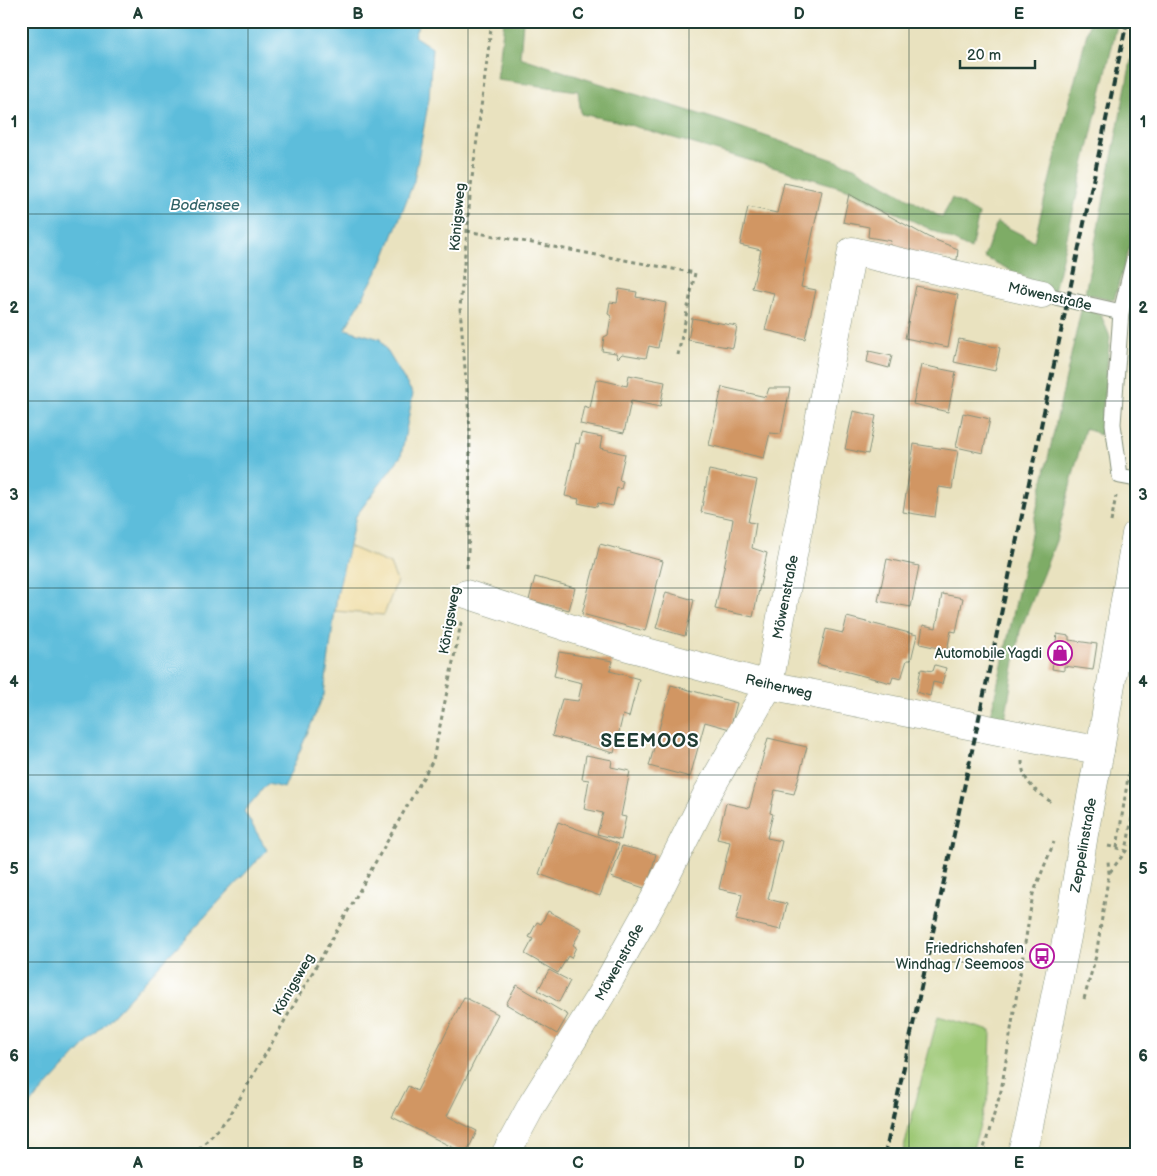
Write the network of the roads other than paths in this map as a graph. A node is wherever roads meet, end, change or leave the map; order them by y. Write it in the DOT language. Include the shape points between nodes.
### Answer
graph roads {
  1 [pos="1136,251"];
  2 [pos="1042,294"];
  3 [pos="1121,312"];
  4 [pos="1136,479"];
  5 [pos="1136,534"];
  6 [pos="466,594"];
  7 [pos="1130,607"];
  8 [pos="768,685"];
  9 [pos="1100,750"];
  10 [pos="505,1155"];
  11 [pos="1021,1155"];
  1 -- 3 [label="lane"];
  2 -- 3 [label="lane, Möwenstraße"];
  2 -- 8 [label="street, Möwenstraße" via="852,251"];
  3 -- 4 [label="lane" via="1113,424 1120,476"];
  5 -- 7 [label="street, Zeppelinstraße"];
  6 -- 8 [label="street, Reiherweg" via="628,647"];
  7 -- 9 [label="street, Zeppelinstraße"];
  8 -- 9 [label="street, Reiherweg"];
  8 -- 10 [label="street, Möwenstraße" via="602,993 532,1103"];
  9 -- 11 [label="street, Zeppelinstraße" via="1069,927"];
}
